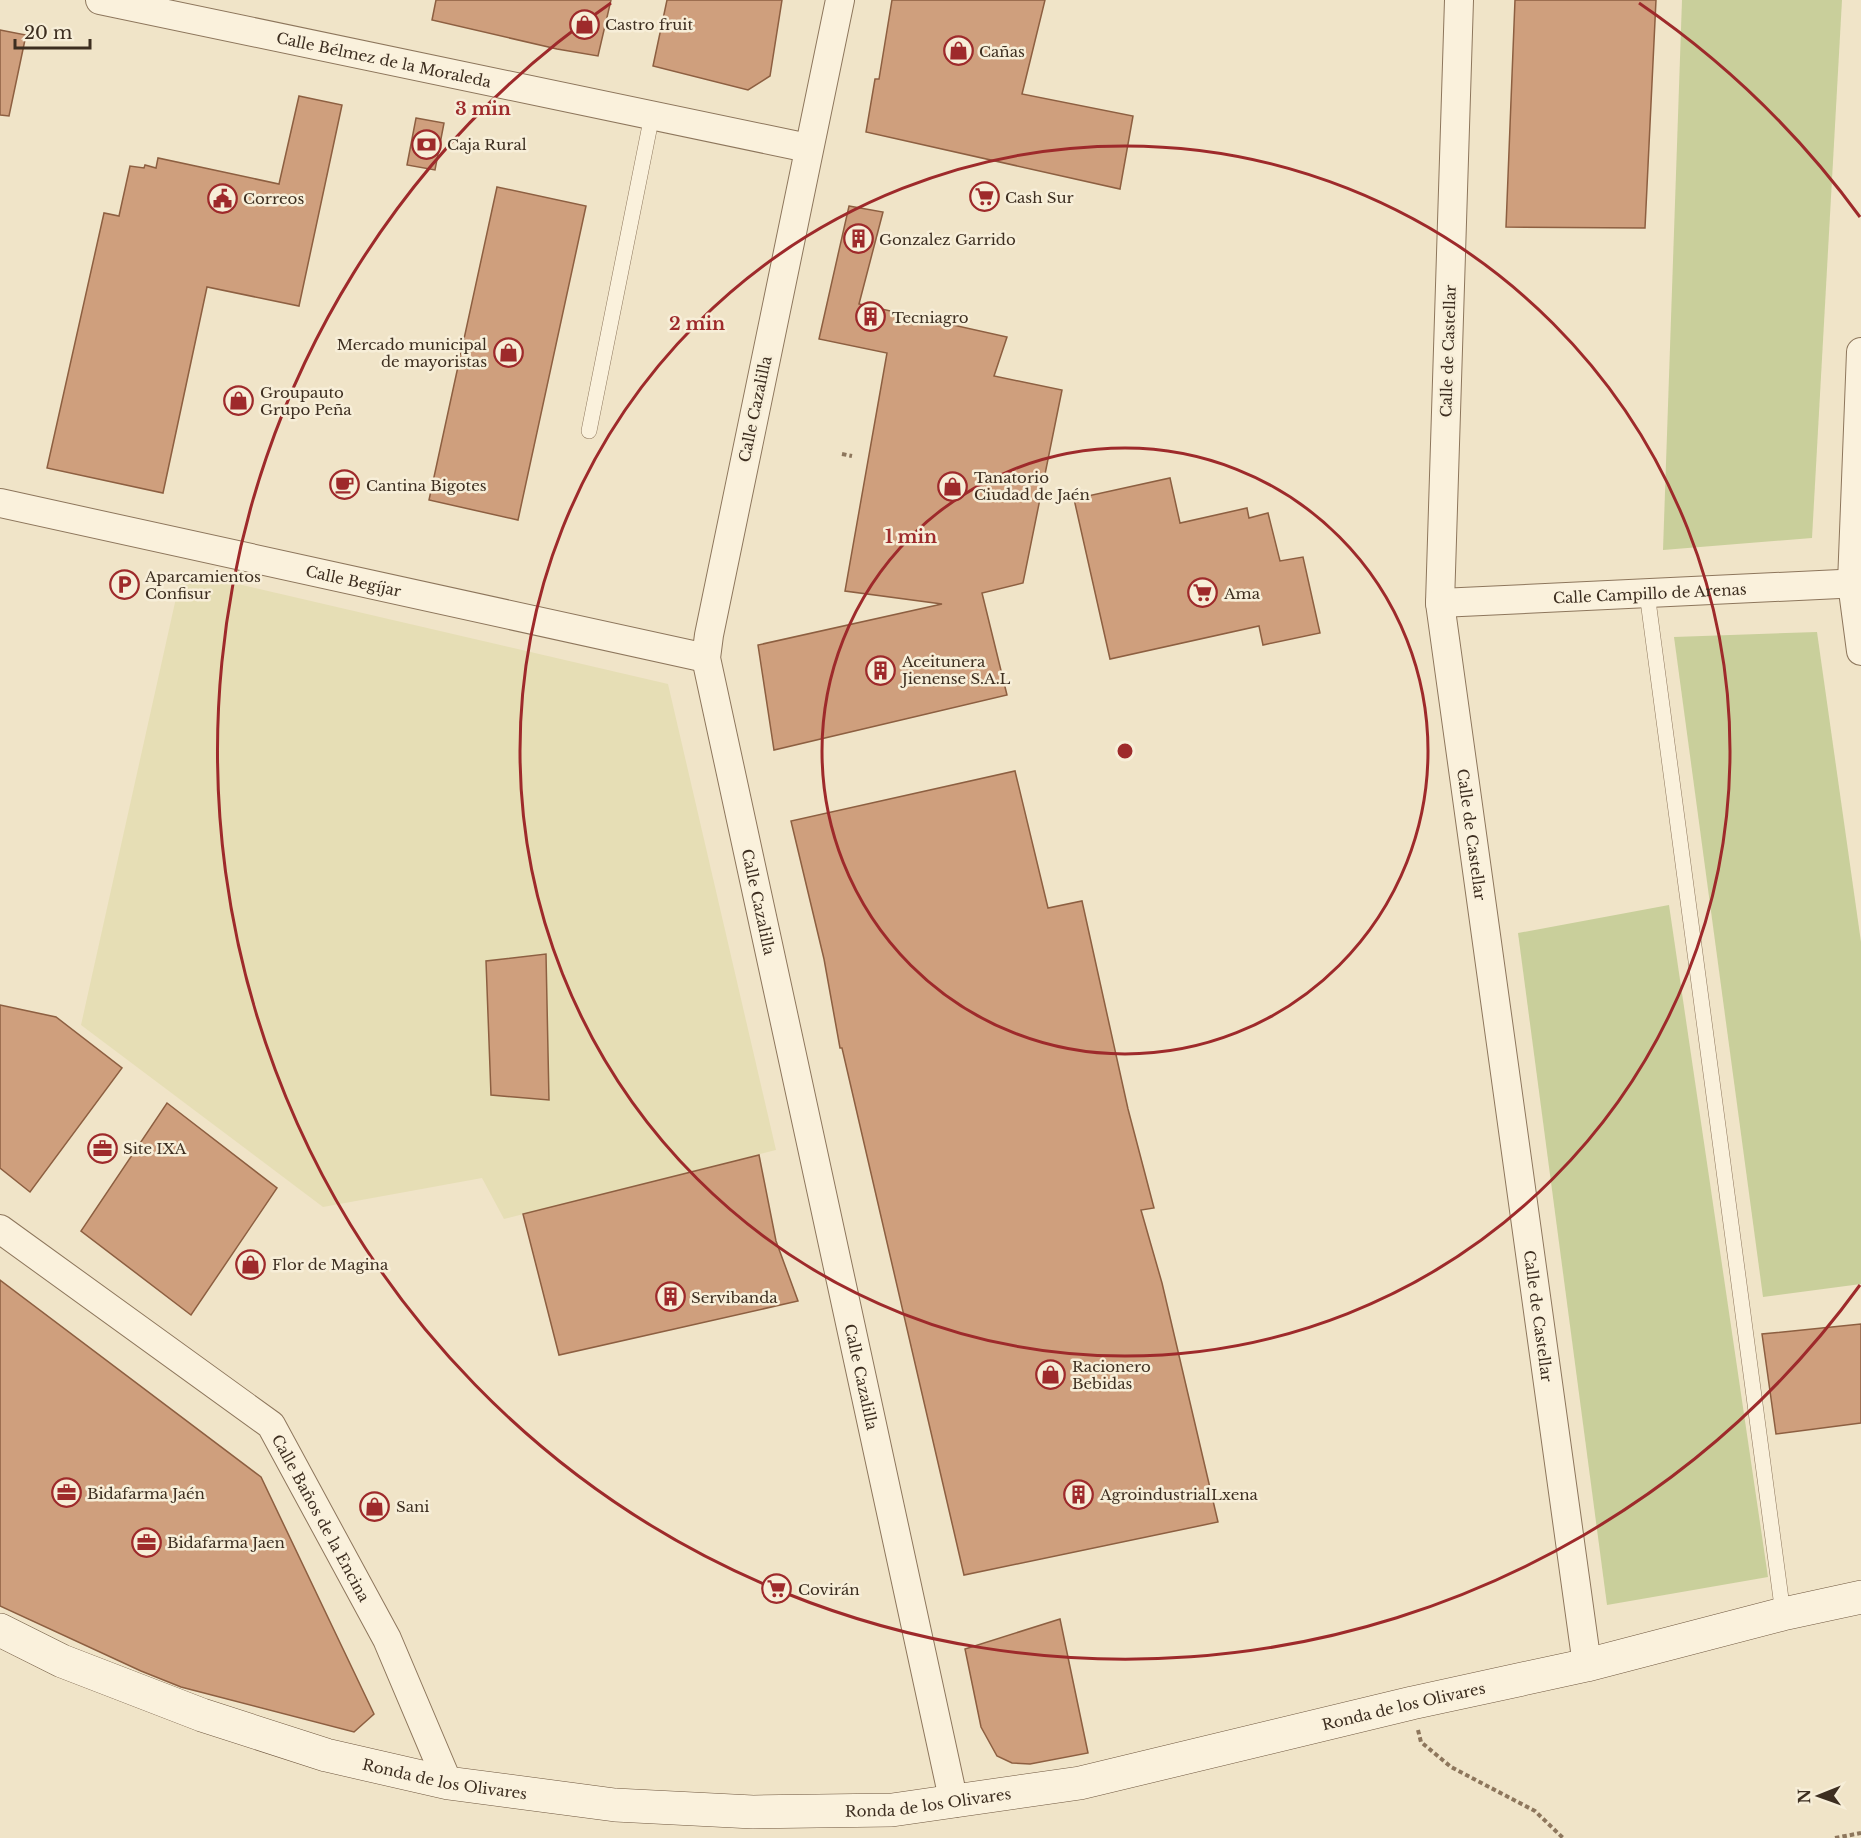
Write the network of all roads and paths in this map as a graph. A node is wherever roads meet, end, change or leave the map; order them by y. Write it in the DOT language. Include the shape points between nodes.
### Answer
graph roads {
  1 [pos="100,0"];
  2 [pos="840,0"];
  3 [pos="1459,0"];
  4 [pos="652,115"];
  5 [pos="808,148"];
  6 [pos="1861,352"];
  7 [pos="589,431"];
  8 [pos="842,454"];
  9 [pos="852,456"];
  10 [pos="0,503"];
  11 [pos="1856,583"];
  12 [pos="1647,593"];
  13 [pos="1440,603"];
  14 [pos="1861,651"];
  15 [pos="706,658"];
  16 [pos="0,1229"];
  17 [pos="1861,1598"];
  18 [pos="1783,1614"];
  19 [pos="0,1630"];
  20 [pos="1587,1665"];
  21 [pos="1412,1703"];
  22 [pos="448,1783"];
  23 [pos="954,1803"];
  24 [pos="1861,1833"];
  25 [pos="1563,1838"];
  26 [pos="1835,1838"];
  1 -- 4 [label="street, Calle Bélmez de la Moraleda"];
  2 -- 5 [label="street, Calle Cazalilla"];
  3 -- 13 [label="street, Calle de Castellar"];
  4 -- 5 [label="street, Calle Bélmez de la Moraleda"];
  4 -- 7 [label="lane"];
  5 -- 15 [label="street, Calle Cazalilla"];
  6 -- 11 [label="street"];
  8 -- 9 [label="path"];
  10 -- 15 [label="street, Calle Begíjar"];
  11 -- 12 [label="street, Calle Campillo de Arenas"];
  11 -- 14 [label="street"];
  12 -- 13 [label="street, Calle Campillo de Arenas"];
  12 -- 18 [label="lane"];
  13 -- 20 [label="street, Calle de Castellar"];
  15 -- 23 [label="street, Calle Cazalilla"];
  16 -- 22 [label="street, Calle Baños de la Encina" via="271,1425 387,1639"];
  17 -- 18 [label="main road, Ronda de los Olivares"];
  18 -- 20 [label="main road, Ronda de los Olivares"];
  19 -- 22 [label="main road, Ronda de los Olivares" via="62,1661 202,1715 326,1755"];
  20 -- 21 [label="main road, Ronda de los Olivares"];
  21 -- 23 [label="main road, Ronda de los Olivares" via="1080,1783"];
  21 -- 25 [label="path" via="1421,1742 1451,1767 1534,1811"];
  22 -- 23 [label="main road, Ronda de los Olivares" via="615,1805 753,1812 892,1810"];
  24 -- 26 [label="path"];
}
